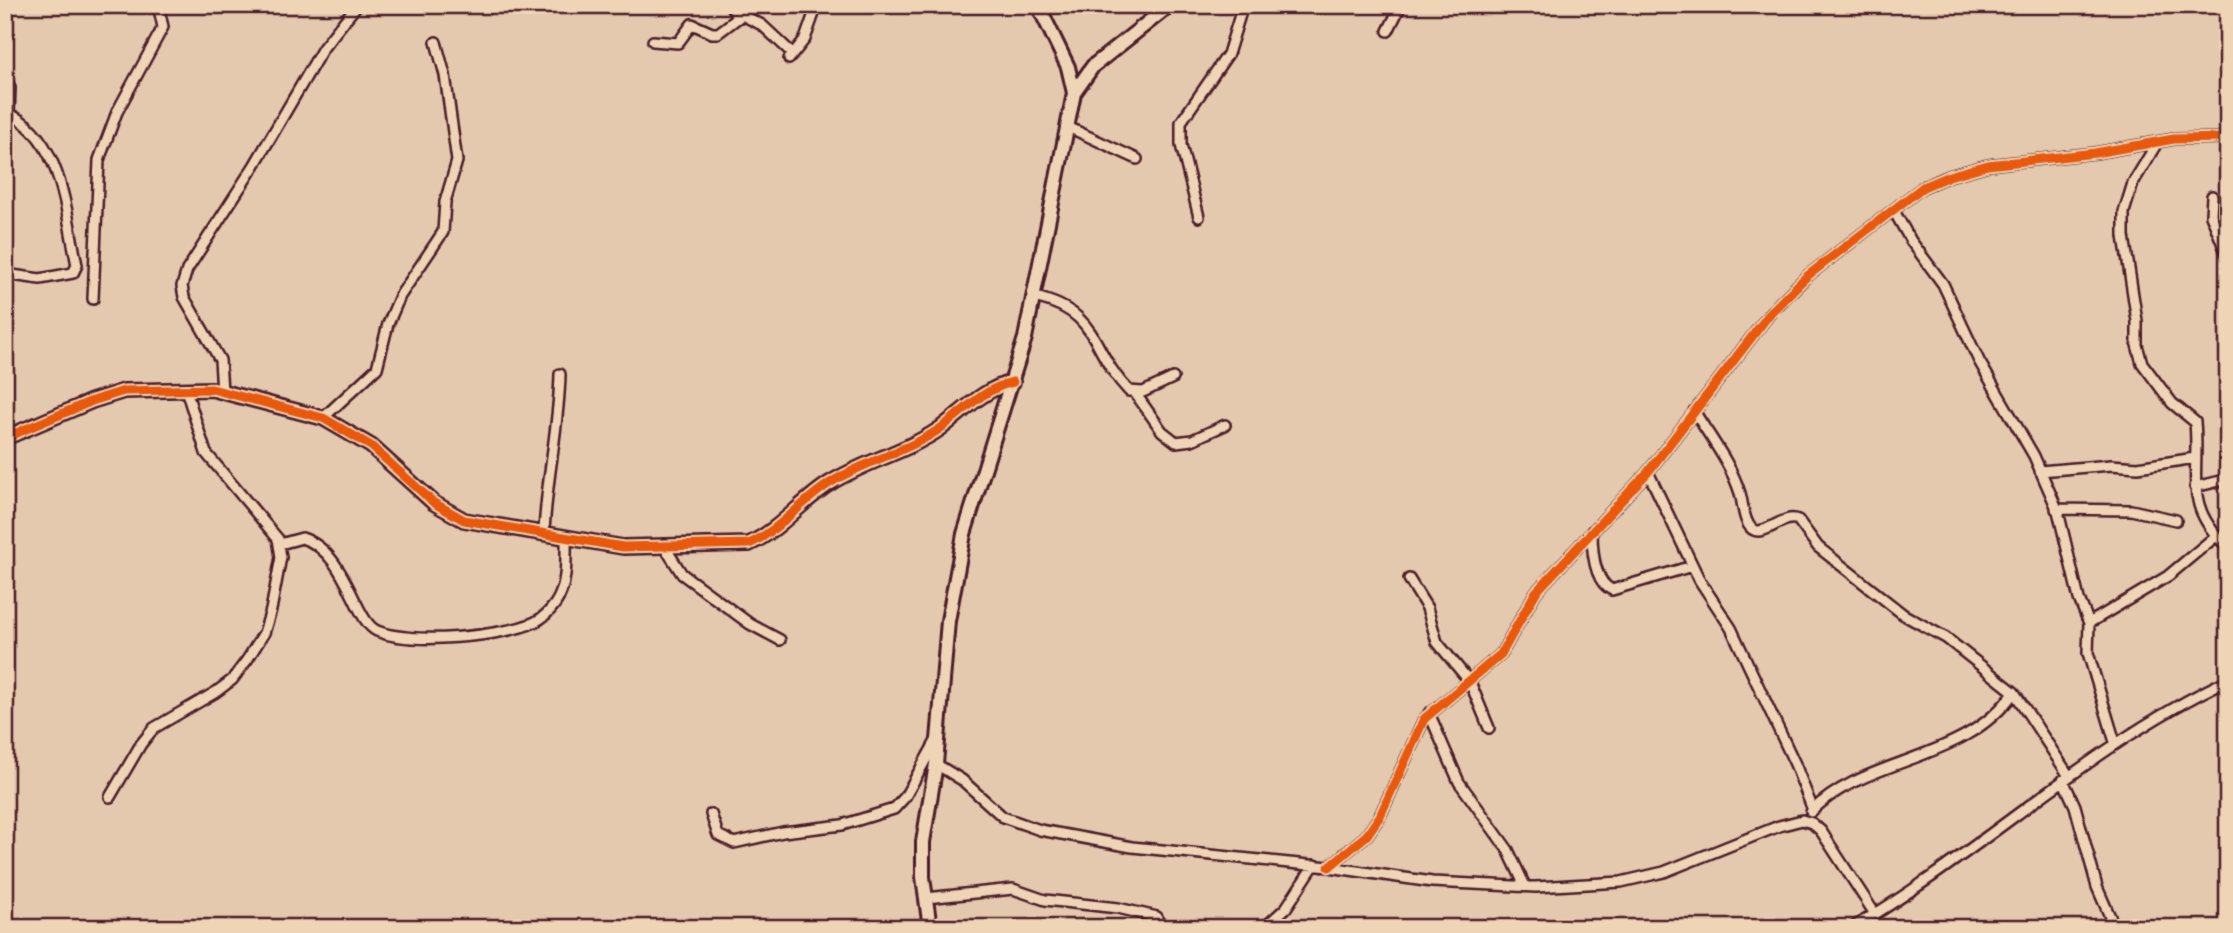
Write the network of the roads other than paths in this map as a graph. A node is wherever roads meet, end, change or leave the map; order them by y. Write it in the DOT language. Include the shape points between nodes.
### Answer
graph roads {
  1 [pos="158,5"];
  2 [pos="357,5"];
  3 [pos="730,5"];
  4 [pos="817,5"];
  5 [pos="1038,5"];
  6 [pos="1170,5"];
  7 [pos="1243,5"];
  8 [pos="1401,5"];
  9 [pos="737,16"];
  10 [pos="1388,31"];
  11 [pos="653,41"];
  12 [pos="436,42"];
  13 [pos="5,74"];
  14 [pos="1074,93"];
  15 [pos="7,113"];
  16 [pos="1068,127"];
  17 [pos="2228,138"];
  18 [pos="2157,143"];
  19 [pos="1137,159"];
  20 [pos="2212,196"];
  21 [pos="1894,211"];
  22 [pos="1199,217"];
  23 [pos="2228,257"];
  24 [pos="5,274"];
  25 [pos="1034,297"];
  26 [pos="93,299"];
  27 [pos="560,374"];
  28 [pos="1173,377"];
  29 [pos="1013,382"];
  30 [pos="186,390"];
  31 [pos="222,391"];
  32 [pos="1135,393"];
  33 [pos="1695,411"];
  34 [pos="323,418"];
  35 [pos="1225,425"];
  36 [pos="5,438"];
  37 [pos="2195,458"];
  38 [pos="2040,471"];
  39 [pos="1648,472"];
  40 [pos="2228,479"];
  41 [pos="2195,487"];
  42 [pos="2056,509"];
  43 [pos="2176,520"];
  44 [pos="1592,531"];
  45 [pos="544,533"];
  46 [pos="2216,536"];
  47 [pos="566,537"];
  48 [pos="280,544"];
  49 [pos="664,546"];
  50 [pos="2228,547"];
  51 [pos="1692,566"];
  52 [pos="1409,579"];
  53 [pos="2089,623"];
  54 [pos="780,640"];
  55 [pos="2228,680"];
  56 [pos="1470,682"];
  57 [pos="2014,692"];
  58 [pos="1429,713"];
  59 [pos="1489,728"];
  60 [pos="938,736"];
  61 [pos="2115,742"];
  62 [pos="936,764"];
  63 [pos="2066,778"];
  64 [pos="110,797"];
  65 [pos="1812,810"];
  66 [pos="711,814"];
  67 [pos="1802,820"];
  68 [pos="1314,866"];
  69 [pos="1329,867"];
  70 [pos="1525,886"];
  71 [pos="926,898"];
  72 [pos="1875,914"];
  73 [pos="1157,917"];
  74 [pos="930,928"];
  75 [pos="1264,928"];
  76 [pos="1852,928"];
  77 [pos="2115,928"];
  1 -- 26 [label="street" via="163,27 117,112 99,160"];
  2 -- 31 [label="street" via="323,48 254,166 199,247 184,279 188,308 222,365"];
  3 -- 9 [label="street"];
  4 -- 9 [label="street" via="809,31 791,57 762,25"];
  5 -- 14 [label="street" via="1068,67"];
  6 -- 14 [label="street" via="1093,66"];
  7 -- 22 [label="street" via="1228,54 1181,122 1181,145"];
  8 -- 10 [label="street"];
  9 -- 11 [label="street" via="718,33 692,24 678,43"];
  12 -- 34 [label="street" via="457,161 445,202 443,232 400,296 377,368"];
  13 -- 15 [label="street" via="10,88"];
  14 -- 16 [label="street"];
  15 -- 24 [label="street" via="34,133 48,153 77,265 73,273 50,279"];
  16 -- 19 [label="street"];
  16 -- 25 [label="street"];
  17 -- 18 [label="street" via="2199,136"];
  18 -- 21 [label="street" via="1988,165 1923,187"];
  18 -- 37 [label="street" via="2129,193 2124,212 2126,261 2141,363 2195,422"];
  20 -- 23 [label="street" via="2211,215"];
  21 -- 33 [label="street" via="1789,292"];
  21 -- 38 [label="street" via="1943,284"];
  25 -- 29 [label="street"];
  25 -- 32 [label="street" via="1064,305 1078,315 1112,372"];
  27 -- 45 [label="street"];
  28 -- 32 [label="street"];
  29 -- 49 [label="street" via="989,392 940,429 827,485 760,540"];
  29 -- 60 [label="street" via="964,534 948,621"];
  30 -- 31 [label="street"];
  30 -- 36 [label="street" via="108,395"];
  30 -- 48 [label="street" via="206,453"];
  31 -- 34 [label="street"];
  32 -- 35 [label="street" via="1162,431 1176,442"];
  33 -- 39 [label="street"];
  33 -- 57 [label="street" via="1739,491 1752,528 1760,531 1794,518 1818,547 1904,615 1946,638"];
  34 -- 45 [label="street" via="370,446 456,516"];
  37 -- 38 [label="street" via="2138,467"];
  37 -- 41 [label="street"];
  38 -- 42 [label="street"];
  39 -- 44 [label="street"];
  39 -- 51 [label="street"];
  40 -- 41 [label="street"];
  41 -- 46 [label="street" via="2199,511"];
  42 -- 43 [label="street" via="2131,510"];
  42 -- 53 [label="street"];
  44 -- 51 [label="street" via="1593,555 1602,580 1612,590"];
  44 -- 56 [label="street" via="1527,604 1502,654"];
  45 -- 47 [label="street"];
  46 -- 50 [label="street"];
  46 -- 53 [label="street" via="2168,576"];
  47 -- 48 [label="street" via="560,594 540,619 511,629 429,638 377,631 363,616 344,576 320,549 299,538"];
  47 -- 49 [label="street" via="623,547"];
  48 -- 64 [label="street" via="271,610 264,633 247,660 224,686 154,728"];
  49 -- 54 [label="street" via="682,574"];
  51 -- 65 [label="street" via="1731,628"];
  52 -- 56 [label="street" via="1427,608 1437,642"];
  53 -- 61 [label="street" via="2088,653"];
  55 -- 61 [label="street"];
  56 -- 58 [label="street"];
  56 -- 59 [label="street"];
  57 -- 63 [label="street"];
  57 -- 65 [label="street" via="1994,717 1921,757 1861,779"];
  58 -- 69 [label="street" via="1414,735 1380,816 1367,835"];
  58 -- 70 [label="street" via="1459,782 1508,850"];
  60 -- 62 [label="street"];
  60 -- 66 [label="street" via="900,803 870,817 734,843 718,835"];
  61 -- 63 [label="street"];
  62 -- 68 [label="street" via="962,780 1003,817 1040,830 1132,848"];
  62 -- 71 [label="street" via="923,842"];
  63 -- 72 [label="street" via="1949,866"];
  63 -- 77 [label="street" via="2097,887"];
  65 -- 67 [label="street"];
  67 -- 70 [label="street" via="1664,872 1621,882"];
  67 -- 72 [label="street" via="1821,831"];
  68 -- 69 [label="street"];
  68 -- 75 [label="street" via="1286,908"];
  69 -- 70 [label="street" via="1432,882"];
  71 -- 73 [label="street" via="1013,889 1045,900"];
  71 -- 74 [label="street"];
  72 -- 76 [label="street"];
}
